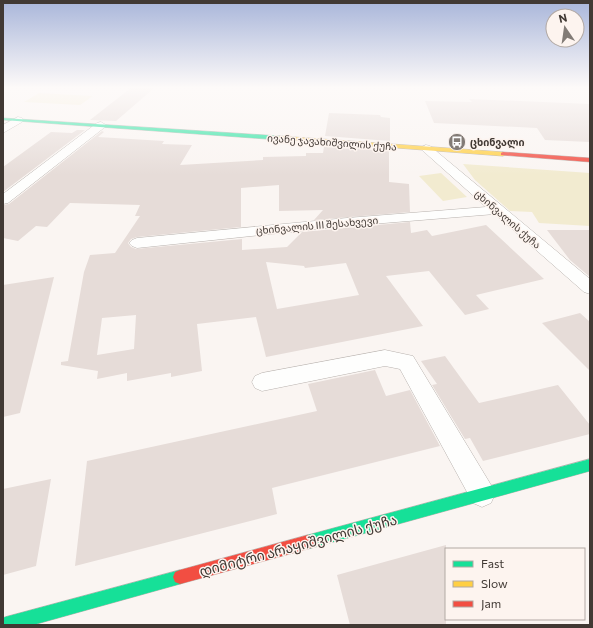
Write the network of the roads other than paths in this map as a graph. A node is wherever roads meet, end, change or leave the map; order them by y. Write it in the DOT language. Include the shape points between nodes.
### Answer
graph roads {
  1 [pos="3,119"];
  2 [pos="18,120"];
  3 [pos="101,126"];
  4 [pos="3,130"];
  5 [pos="426,148"];
  6 [pos="590,160"];
  7 [pos="3,200"];
  8 [pos="496,210"];
  9 [pos="137,243"];
  10 [pos="590,288"];
  11 [pos="262,382"];
  12 [pos="590,465"];
  13 [pos="482,494"];
  14 [pos="5,625"];
  1 -- 2 [label="main road, ივანე ჯავახიშვილის ქუჩა"];
  2 -- 3 [label="main road, ივანე ჯავახიშვილის ქუჩა"];
  2 -- 4 [label="street"];
  3 -- 5 [label="main road, ივანე ჯავახიშვილის ქუჩა"];
  3 -- 7 [label="street"];
  5 -- 6 [label="main road, ივანე ჯავახიშვილის ქუჩა"];
  5 -- 8 [label="street, ცხინვალის ქუჩა"];
  8 -- 9 [label="street, ცხინვალის III შესახვევი"];
  8 -- 10 [label="street, ცხინვალის ქუჩა"];
  11 -- 13 [label="street" via="385,358 406,362"];
  12 -- 13 [label="main road, დიმიტრი არაყიშვილის ქუჩა"];
  13 -- 14 [label="main road, დიმიტრი არაყიშვილის ქუჩა"];
}
